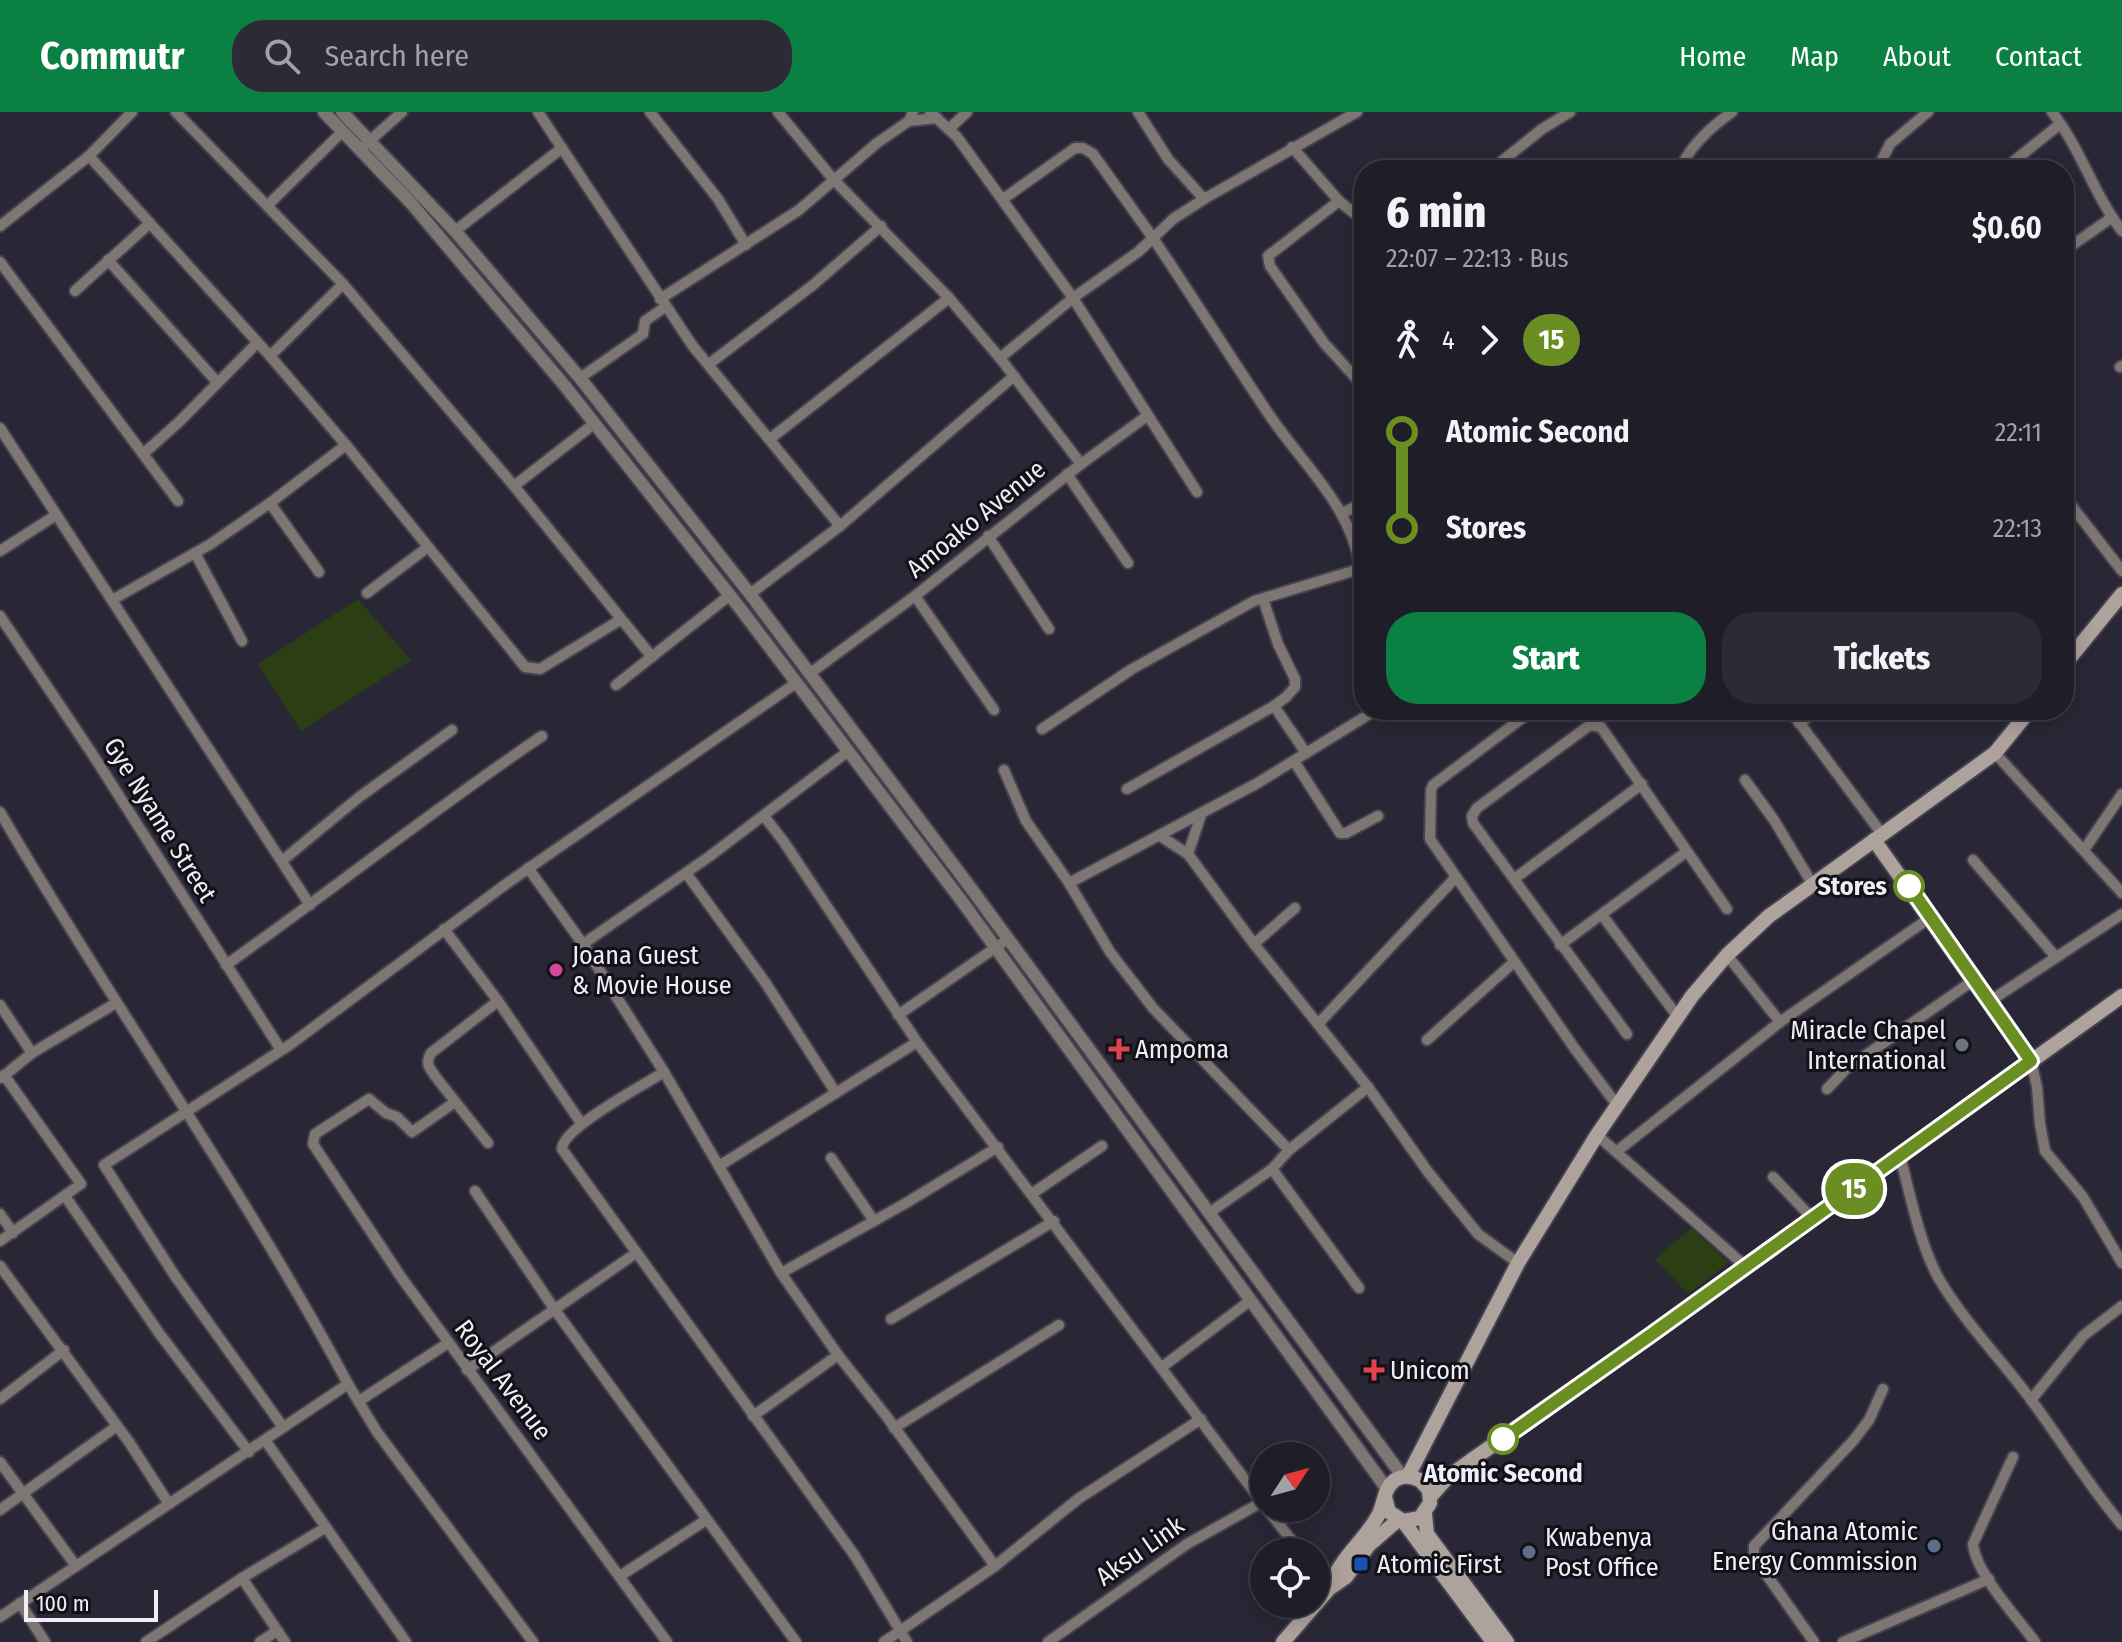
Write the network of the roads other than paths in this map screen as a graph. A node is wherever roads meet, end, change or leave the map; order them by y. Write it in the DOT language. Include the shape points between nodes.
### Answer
graph roads {
  1 [pos="132,112"];
  2 [pos="176,112"];
  3 [pos="324,112"];
  4 [pos="342,112"];
  5 [pos="402,112"];
  6 [pos="538,112"];
  7 [pos="650,112"];
  8 [pos="778,112"];
  9 [pos="967,112"];
  10 [pos="1138,112"];
  11 [pos="1357,112"];
  12 [pos="1570,112"];
  13 [pos="1732,112"];
  14 [pos="1928,112"];
  15 [pos="2052,112"];
  16 [pos="933,115"];
  17 [pos="911,117"];
  18 [pos="1551,117"];
  19 [pos="2060,124"];
  20 [pos="950,128"];
  21 [pos="343,131"];
  22 [pos="365,145"];
  23 [pos="1292,147"];
  24 [pos="562,148"];
  25 [pos="89,156"];
  26 [pos="1502,160"];
  27 [pos="1684,160"];
  28 [pos="1882,160"];
  29 [pos="2015,160"];
  30 [pos="833,179"];
  31 [pos="1003,199"];
  32 [pos="1204,199"];
  33 [pos="1339,201"];
  34 [pos="268,205"];
  35 [pos="1354,213"];
  36 [pos="2111,218"];
  37 [pos="150,223"];
  38 [pos="0,226"];
  39 [pos="881,226"];
  40 [pos="455,231"];
  41 [pos="2122,231"];
  42 [pos="1153,238"];
  43 [pos="2074,244"];
  44 [pos="746,245"];
  45 [pos="108,260"];
  46 [pos="0,262"];
  47 [pos="343,284"];
  48 [pos="75,291"];
  49 [pos="949,298"];
  50 [pos="1073,298"];
  51 [pos="663,303"];
  52 [pos="257,343"];
  53 [pos="270,356"];
  54 [pos="1000,358"];
  55 [pos="709,364"];
  56 [pos="1014,376"];
  57 [pos="1354,376"];
  58 [pos="580,378"];
  59 [pos="217,382"];
  60 [pos="1147,416"];
  61 [pos="595,423"];
  62 [pos="0,428"];
  63 [pos="770,439"];
  64 [pos="346,445"];
  65 [pos="143,454"];
  66 [pos="1081,464"];
  67 [pos="1067,474"];
  68 [pos="514,486"];
  69 [pos="1197,492"];
  70 [pos="178,501"];
  71 [pos="270,503"];
  72 [pos="1354,507"];
  73 [pos="2074,509"];
  74 [pos="1343,513"];
  75 [pos="56,515"];
  76 [pos="840,526"];
  77 [pos="988,536"];
  78 [pos="1354,539"];
  79 [pos="428,547"];
  80 [pos="0,551"];
  81 [pos="195,553"];
  82 [pos="1128,563"];
  83 [pos="1354,571"];
  84 [pos="2122,571"];
  85 [pos="319,572"];
  86 [pos="367,593"];
  87 [pos="750,594"];
  88 [pos="2122,594"];
  89 [pos="730,595"];
  90 [pos="915,596"];
  91 [pos="1263,599"];
  92 [pos="112,600"];
  93 [pos="0,616"];
  94 [pos="620,620"];
  95 [pos="1049,629"];
  96 [pos="242,641"];
  97 [pos="2074,653"];
  98 [pos="652,657"];
  99 [pos="809,674"];
  100 [pos="796,683"];
  101 [pos="616,685"];
  102 [pos="1274,706"];
  103 [pos="994,710"];
  104 [pos="1360,720"];
  105 [pos="1520,720"];
  106 [pos="1797,720"];
  107 [pos="1804,720"];
  108 [pos="2022,720"];
  109 [pos="1799,723"];
  110 [pos="1042,729"];
  111 [pos="452,730"];
  112 [pos="542,736"];
  113 [pos="847,752"];
  114 [pos="1306,753"];
  115 [pos="1995,753"];
  116 [pos="1294,761"];
  117 [pos="1004,770"];
  118 [pos="1745,780"];
  119 [pos="1642,784"];
  120 [pos="1127,789"];
  121 [pos="2122,794"];
  122 [pos="0,812"];
  123 [pos="1201,815"];
  124 [pos="764,816"];
  125 [pos="1378,816"];
  126 [pos="1160,836"];
  127 [pos="1878,837"];
  128 [pos="2084,850"];
  129 [pos="1686,852"];
  130 [pos="1188,854"];
  131 [pos="283,860"];
  132 [pos="1973,860"];
  133 [pos="528,868"];
  134 [pos="686,873"];
  135 [pos="1456,877"];
  136 [pos="1514,879"];
  137 [pos="1069,883"];
  138 [pos="1813,885"];
  139 [pos="2122,893"];
  140 [pos="310,905"];
  141 [pos="1295,908"];
  142 [pos="1727,909"];
  143 [pos="2122,914"];
  144 [pos="1602,915"];
  145 [pos="1931,917"];
  146 [pos="444,929"];
  147 [pos="1008,939"];
  148 [pos="583,944"];
  149 [pos="1254,944"];
  150 [pos="1560,945"];
  151 [pos="995,948"];
  152 [pos="1727,955"];
  153 [pos="2056,957"];
  154 [pos="1514,962"];
  155 [pos="226,965"];
  156 [pos="1974,980"];
  157 [pos="2122,996"];
  158 [pos="498,1001"];
  159 [pos="1990,1001"];
  160 [pos="116,1003"];
  161 [pos="0,1005"];
  162 [pos="898,1015"];
  163 [pos="1678,1017"];
  164 [pos="1780,1022"];
  165 [pos="1318,1024"];
  166 [pos="1627,1034"];
  167 [pos="1427,1040"];
  168 [pos="917,1042"];
  169 [pos="281,1050"];
  170 [pos="32,1053"];
  171 [pos="2031,1061"];
  172 [pos="664,1072"];
  173 [pos="2,1077"];
  174 [pos="1368,1087"];
  175 [pos="1827,1089"];
  176 [pos="836,1093"];
  177 [pos="455,1102"];
  178 [pos="1617,1105"];
  179 [pos="185,1111"];
  180 [pos="581,1123"];
  181 [pos="1597,1135"];
  182 [pos="488,1143"];
  183 [pos="1102,1146"];
  184 [pos="998,1147"];
  185 [pos="1289,1150"];
  186 [pos="1616,1152"];
  187 [pos="1900,1156"];
  188 [pos="831,1158"];
  189 [pos="719,1166"];
  190 [pos="1272,1169"];
  191 [pos="1773,1177"];
  192 [pos="475,1191"];
  193 [pos="1033,1193"];
  194 [pos="65,1196"];
  195 [pos="1209,1213"];
  196 [pos="0,1214"];
  197 [pos="1812,1218"];
  198 [pos="874,1221"];
  199 [pos="1054,1221"];
  200 [pos="13,1233"];
  201 [pos="0,1241"];
  202 [pos="636,1253"];
  203 [pos="1518,1263"];
  204 [pos="2122,1263"];
  205 [pos="0,1266"];
  206 [pos="1745,1266"];
  207 [pos="781,1273"];
  208 [pos="1359,1288"];
  209 [pos="1251,1300"];
  210 [pos="2122,1306"];
  211 [pos="555,1310"];
  212 [pos="891,1319"];
  213 [pos="1059,1325"];
  214 [pos="448,1343"];
  215 [pos="64,1350"];
  216 [pos="838,1355"];
  217 [pos="1162,1367"];
  218 [pos="467,1370"];
  219 [pos="348,1384"];
  220 [pos="1883,1389"];
  221 [pos="0,1399"];
  222 [pos="2031,1400"];
  223 [pos="359,1401"];
  224 [pos="753,1416"];
  225 [pos="1201,1419"];
  226 [pos="117,1426"];
  227 [pos="283,1427"];
  228 [pos="894,1428"];
  229 [pos="265,1440"];
  230 [pos="249,1452"];
  231 [pos="2013,1457"];
  232 [pos="0,1462"];
  233 [pos="1405,1477"];
  234 [pos="1250,1486"];
  235 [pos="23,1493"];
  236 [pos="1386,1493"];
  237 [pos="1430,1497"];
  238 [pos="169,1504"];
  239 [pos="0,1510"];
  240 [pos="1250,1512"];
  241 [pos="1425,1514"];
  242 [pos="706,1520"];
  243 [pos="1400,1521"];
  244 [pos="1277,1522"];
  245 [pos="2122,1525"];
  246 [pos="325,1528"];
  247 [pos="1290,1538"];
  248 [pos="76,1566"];
  249 [pos="995,1566"];
  250 [pos="620,1576"];
  251 [pos="242,1578"];
  252 [pos="1989,1579"];
  253 [pos="1330,1588"];
  254 [pos="20,1603"];
  255 [pos="0,1617"];
  256 [pos="1304,1618"];
  257 [pos="899,1630"];
  258 [pos="277,1631"];
  259 [pos="45,1642"];
  260 [pos="146,1642"];
  261 [pos="260,1642"];
  262 [pos="285,1642"];
  263 [pos="406,1642"];
  264 [pos="533,1642"];
  265 [pos="667,1642"];
  266 [pos="796,1642"];
  267 [pos="884,1642"];
  268 [pos="907,1642"];
  269 [pos="1048,1642"];
  270 [pos="1283,1642"];
  271 [pos="1493,1642"];
  272 [pos="1507,1642"];
  273 [pos="1814,1642"];
  274 [pos="1843,1642"];
  275 [pos="2035,1642"];
  1 -- 25 [label="street"];
  2 -- 34 [label="street"];
  3 -- 21 [label="street"];
  4 -- 22 [label="street"];
  5 -- 22 [label="street"];
  6 -- 24 [label="street"];
  7 -- 44 [label="street" via="718,199"];
  8 -- 30 [label="street, Amoako Avenue"];
  9 -- 20 [label="street"];
  10 -- 32 [label="street" via="1168,159"];
  11 -- 23 [label="street"];
  12 -- 18 [label="street"];
  13 -- 27 [label="street"];
  14 -- 28 [label="street" via="1890,144"];
  15 -- 19 [label="street"];
  16 -- 17 [label="street"];
  16 -- 20 [label="street"];
  17 -- 30 [label="street"];
  18 -- 26 [label="street"];
  19 -- 29 [label="street"];
  19 -- 36 [label="street"];
  20 -- 31 [label="street"];
  21 -- 22 [label="street"];
  21 -- 34 [label="street"];
  22 -- 40 [label="street"];
  22 -- 61 [label="street"];
  23 -- 32 [label="street"];
  23 -- 33 [label="street"];
  24 -- 40 [label="street"];
  24 -- 51 [label="street"];
  25 -- 37 [label="street"];
  25 -- 38 [label="street"];
  30 -- 39 [label="street, Amoako Avenue"];
  30 -- 44 [label="street" via="799,210"];
  31 -- 42 [label="street" via="1075,148 1083,148 1093,154"];
  31 -- 50 [label="street"];
  32 -- 42 [label="street"];
  33 -- 35 [label="street"];
  33 -- 57 [label="street" via="1268,256 1324,343"];
  34 -- 47 [label="street"];
  36 -- 41 [label="street"];
  36 -- 43 [label="street"];
  37 -- 45 [label="street"];
  37 -- 52 [label="street"];
  39 -- 49 [label="street, Amoako Avenue"];
  39 -- 55 [label="street"];
  40 -- 58 [label="street"];
  42 -- 50 [label="street"];
  42 -- 74 [label="street" via="1269,414"];
  44 -- 51 [label="street"];
  45 -- 48 [label="street"];
  45 -- 59 [label="street"];
  46 -- 65 [label="street"];
  47 -- 53 [label="street"];
  47 -- 68 [label="street"];
  49 -- 54 [label="street, Amoako Avenue"];
  49 -- 63 [label="street"];
  50 -- 54 [label="street"];
  50 -- 60 [label="street"];
  51 -- 55 [label="street"];
  51 -- 58 [label="street" via="645,321 643,334"];
  52 -- 53 [label="street"];
  52 -- 59 [label="street"];
  53 -- 64 [label="street"];
  54 -- 56 [label="street, Amoako Avenue"];
  55 -- 63 [label="street"];
  56 -- 66 [label="street, Amoako Avenue"];
  56 -- 76 [label="street"];
  58 -- 87 [label="street"];
  59 -- 65 [label="street"];
  60 -- 66 [label="street"];
  60 -- 69 [label="street"];
  61 -- 68 [label="street"];
  61 -- 89 [label="street"];
  62 -- 75 [label="street"];
  63 -- 76 [label="street"];
  64 -- 71 [label="street"];
  64 -- 79 [label="street"];
  65 -- 70 [label="street"];
  66 -- 67 [label="street, Amoako Avenue"];
  67 -- 77 [label="street, Amoako Avenue"];
  67 -- 82 [label="street"];
  68 -- 94 [label="street"];
  71 -- 81 [label="street"];
  71 -- 85 [label="street"];
  72 -- 74 [label="street"];
  73 -- 84 [label="street"];
  74 -- 78 [label="street"];
  75 -- 80 [label="street"];
  75 -- 92 [label="street"];
  76 -- 87 [label="street"];
  77 -- 90 [label="street, Amoako Avenue"];
  77 -- 95 [label="street"];
  79 -- 86 [label="street"];
  79 -- 94 [label="street" via="525,667 540,669"];
  81 -- 92 [label="street"];
  81 -- 96 [label="street"];
  83 -- 91 [label="street"];
  87 -- 99 [label="street"];
  88 -- 97 [label="main road"];
  89 -- 98 [label="street"];
  89 -- 100 [label="street"];
  90 -- 99 [label="street, Amoako Avenue"];
  90 -- 103 [label="street"];
  91 -- 102 [label="street" via="1295,679 1295,687"];
  91 -- 110 [label="street" via="1132,669"];
  92 -- 131 [label="street"];
  93 -- 155 [label="street, Gye Nyame Street"];
  94 -- 98 [label="street"];
  98 -- 101 [label="street"];
  99 -- 147 [label="street"];
  100 -- 113 [label="street"];
  100 -- 133 [label="street"];
  102 -- 114 [label="street"];
  102 -- 120 [label="street"];
  104 -- 114 [label="street"];
  105 -- 135 [label="street" via="1433,785 1430,839"];
  106 -- 109 [label="street"];
  107 -- 109 [label="street"];
  108 -- 115 [label="main road"];
  109 -- 127 [label="street"];
  111 -- 131 [label="street"];
  112 -- 140 [label="street" via="400,834"];
  113 -- 124 [label="street"];
  113 -- 151 [label="street"];
  114 -- 116 [label="street"];
  115 -- 127 [label="main road"];
  115 -- 128 [label="street"];
  116 -- 123 [label="street"];
  116 -- 125 [label="street" via="1340,833"];
  117 -- 137 [label="street" via="1026,821"];
  118 -- 138 [label="street"];
  119 -- 129 [label="street"];
  119 -- 136 [label="street"];
  119 -- 136 [label="street" via="1596,724 1477,808 1473,823"];
  121 -- 128 [label="street"];
  122 -- 160 [label="street"];
  123 -- 126 [label="street"];
  123 -- 130 [label="street"];
  124 -- 134 [label="street"];
  124 -- 162 [label="street"];
  126 -- 130 [label="street"];
  126 -- 137 [label="street"];
  127 -- 138 [label="main road"];
  127 -- 145 [label="main road"];
  128 -- 139 [label="street"];
  129 -- 142 [label="street"];
  129 -- 144 [label="street"];
  130 -- 149 [label="street"];
  131 -- 140 [label="street"];
  132 -- 153 [label="street"];
  133 -- 146 [label="street"];
  133 -- 148 [label="street"];
  134 -- 148 [label="street"];
  134 -- 176 [label="street"];
  135 -- 154 [label="street"];
  135 -- 165 [label="street"];
  136 -- 150 [label="street"];
  137 -- 185 [label="street" via="1110,952 1153,1008"];
  138 -- 152 [label="main road"];
  140 -- 155 [label="street"];
  141 -- 149 [label="street"];
  143 -- 153 [label="street"];
  144 -- 150 [label="street"];
  144 -- 163 [label="street"];
  145 -- 156 [label="main road"];
  145 -- 164 [label="street"];
  146 -- 158 [label="street"];
  146 -- 169 [label="street"];
  147 -- 151 [label="street"];
  147 -- 195 [label="street"];
  148 -- 172 [label="street"];
  149 -- 165 [label="street"];
  150 -- 166 [label="street"];
  151 -- 162 [label="street"];
  151 -- 209 [label="street"];
  152 -- 163 [label="main road"];
  152 -- 164 [label="street"];
  153 -- 159 [label="street"];
  154 -- 167 [label="street"];
  154 -- 178 [label="street"];
  155 -- 169 [label="street, Gye Nyame Street"];
  156 -- 159 [label="main road"];
  156 -- 175 [label="street" via="1846,1069"];
  157 -- 171 [label="main road"];
  158 -- 177 [label="street" via="428,1059"];
  158 -- 180 [label="street"];
  159 -- 171 [label="main road"];
  160 -- 170 [label="street"];
  160 -- 179 [label="street"];
  161 -- 170 [label="street"];
  162 -- 168 [label="street"];
  163 -- 178 [label="main road"];
  164 -- 186 [label="street"];
  165 -- 174 [label="street"];
  168 -- 176 [label="street"];
  168 -- 184 [label="street"];
  169 -- 179 [label="street"];
  170 -- 173 [label="street"];
  171 -- 187 [label="main road"];
  171 -- 204 [label="street" via="2045,1151 2083,1197"];
  172 -- 180 [label="street"];
  172 -- 189 [label="street"];
  173 -- 194 [label="street" via="81,1184"];
  174 -- 185 [label="street"];
  174 -- 203 [label="street" via="1478,1234"];
  176 -- 189 [label="street"];
  177 -- 182 [label="street"];
  177 -- 214 [label="street, Royal Avenue" via="412,1132 369,1099 313,1138"];
  178 -- 181 [label="main road"];
  179 -- 219 [label="street"];
  179 -- 227 [label="street" via="104,1165"];
  180 -- 202 [label="street" via="565,1137 562,1149"];
  181 -- 186 [label="street"];
  181 -- 203 [label="main road"];
  183 -- 193 [label="street"];
  184 -- 193 [label="street"];
  184 -- 198 [label="street"];
  185 -- 190 [label="street"];
  186 -- 206 [label="street"];
  187 -- 197 [label="main road"];
  187 -- 222 [label="street" via="1938,1277"];
  188 -- 198 [label="street"];
  189 -- 207 [label="street"];
  190 -- 195 [label="street"];
  190 -- 208 [label="street"];
  191 -- 197 [label="street"];
  192 -- 211 [label="street"];
  193 -- 199 [label="street"];
  194 -- 200 [label="street"];
  194 -- 230 [label="street"];
  195 -- 233 [label="street"];
  196 -- 200 [label="street"];
  197 -- 206 [label="main road"];
  198 -- 207 [label="street"];
  199 -- 212 [label="street"];
  199 -- 217 [label="street"];
  200 -- 201 [label="street"];
  202 -- 211 [label="street"];
  202 -- 224 [label="street"];
  203 -- 233 [label="main road"];
  205 -- 215 [label="street"];
  206 -- 237 [label="main road" via="1448,1477"];
  207 -- 216 [label="street"];
  209 -- 217 [label="street"];
  209 -- 236 [label="street"];
  210 -- 222 [label="street" via="2083,1336"];
  211 -- 218 [label="street"];
  211 -- 242 [label="street"];
  213 -- 228 [label="street"];
  214 -- 218 [label="street, Royal Avenue"];
  214 -- 223 [label="street"];
  215 -- 221 [label="street"];
  215 -- 226 [label="street"];
  216 -- 224 [label="street"];
  216 -- 228 [label="street"];
  217 -- 225 [label="street"];
  218 -- 250 [label="street, Royal Avenue"];
  219 -- 223 [label="street"];
  219 -- 227 [label="street"];
  220 -- 273 [label="street" via="1853,1441 1754,1546 1754,1557"];
  222 -- 245 [label="street"];
  223 -- 264 [label="street"];
  224 -- 257 [label="street" via="855,1556"];
  225 -- 234 [label="street"];
  225 -- 249 [label="street" via="1078,1499"];
  226 -- 235 [label="street"];
  226 -- 238 [label="street"];
  227 -- 229 [label="street"];
  228 -- 249 [label="street"];
  229 -- 230 [label="street"];
  229 -- 246 [label="street"];
  230 -- 238 [label="street"];
  231 -- 252 [label="street" via="1973,1544"];
  232 -- 235 [label="street"];
  233 -- 236 [label="main road"];
  233 -- 237 [label="main road" via="1423,1482"];
  235 -- 239 [label="street"];
  235 -- 248 [label="street"];
  236 -- 243 [label="main road" via="1389,1512"];
  236 -- 253 [label="main road" via="1377,1518 1337,1569"];
  237 -- 241 [label="main road"];
  238 -- 248 [label="street"];
  240 -- 269 [label="street, Aksu Link" via="1187,1544"];
  241 -- 243 [label="main road" via="1415,1521"];
  241 -- 272 [label="main road" via="1430,1540"];
  242 -- 250 [label="street"];
  242 -- 266 [label="street"];
  243 -- 253 [label="main road" via="1369,1545 1346,1577"];
  243 -- 271 [label="main road"];
  244 -- 247 [label="street"];
  246 -- 251 [label="street"];
  246 -- 263 [label="street"];
  248 -- 254 [label="street"];
  249 -- 257 [label="street"];
  250 -- 265 [label="street, Royal Avenue"];
  251 -- 258 [label="street"];
  251 -- 260 [label="street"];
  252 -- 274 [label="street"];
  252 -- 275 [label="street"];
  254 -- 255 [label="street"];
  254 -- 259 [label="street"];
  256 -- 270 [label="main road"];
  257 -- 267 [label="street"];
  257 -- 268 [label="street"];
  258 -- 261 [label="street"];
  258 -- 262 [label="street"];
}
